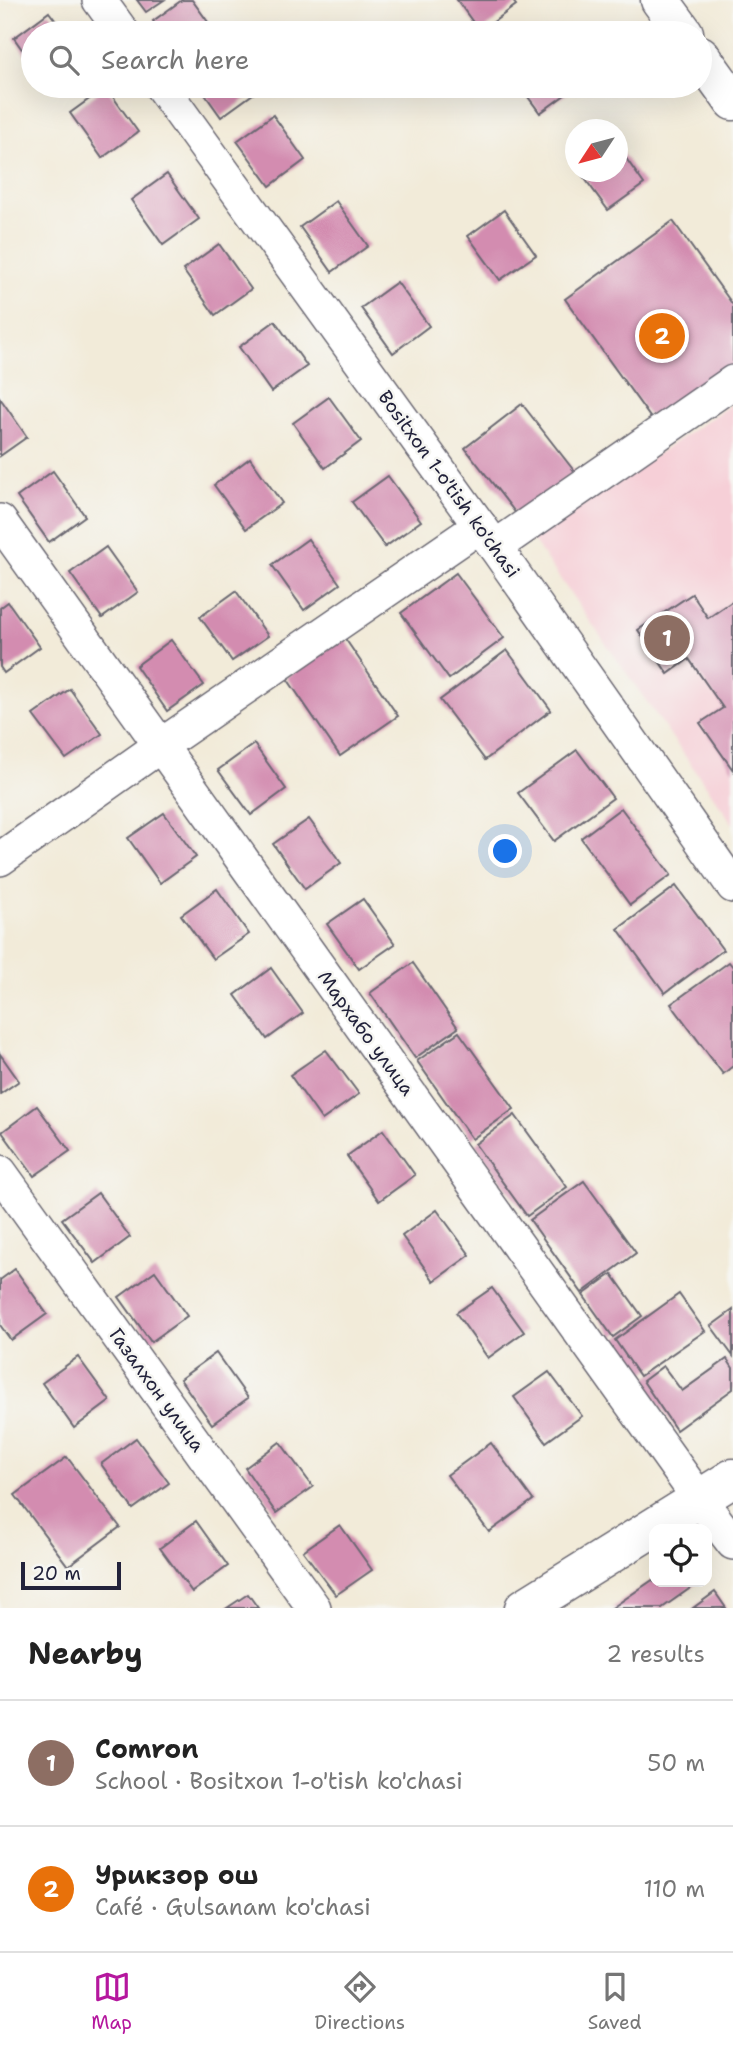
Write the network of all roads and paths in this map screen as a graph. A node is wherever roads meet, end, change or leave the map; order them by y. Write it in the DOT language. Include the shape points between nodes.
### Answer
graph roads {
  1 [pos="99,0"];
  2 [pos="660,0"];
  3 [pos="114,21"];
  4 [pos="675,21"];
  5 [pos="712,72"];
  6 [pos="170,98"];
  7 [pos="733,101"];
  8 [pos="733,382"];
  9 [pos="0,522"];
  10 [pos="488,537"];
  11 [pos="160,746"];
  12 [pos="0,859"];
  13 [pos="733,886"];
  14 [pos="0,1172"];
  15 [pos="733,1478"];
  16 [pos="700,1500"];
  17 [pos="733,1543"];
  18 [pos="314,1608"];
  19 [pos="524,1608"];
  1 -- 3 [label="street"];
  2 -- 4 [label="street"];
  5 -- 7 [label="street"];
  6 -- 10 [label="street, Bositxon 1-o'tish ko'chasi"];
  8 -- 10 [label="street"];
  9 -- 11 [label="street, Мархабо улица"];
  10 -- 11 [label="street"];
  10 -- 13 [label="street, Bositxon 1-o'tish ko'chasi"];
  11 -- 12 [label="street"];
  11 -- 16 [label="street, Мархабо улица"];
  14 -- 18 [label="street, Газалхон улица"];
  15 -- 16 [label="street"];
  16 -- 17 [label="street, Мархабо улица"];
  16 -- 19 [label="street"];
}
